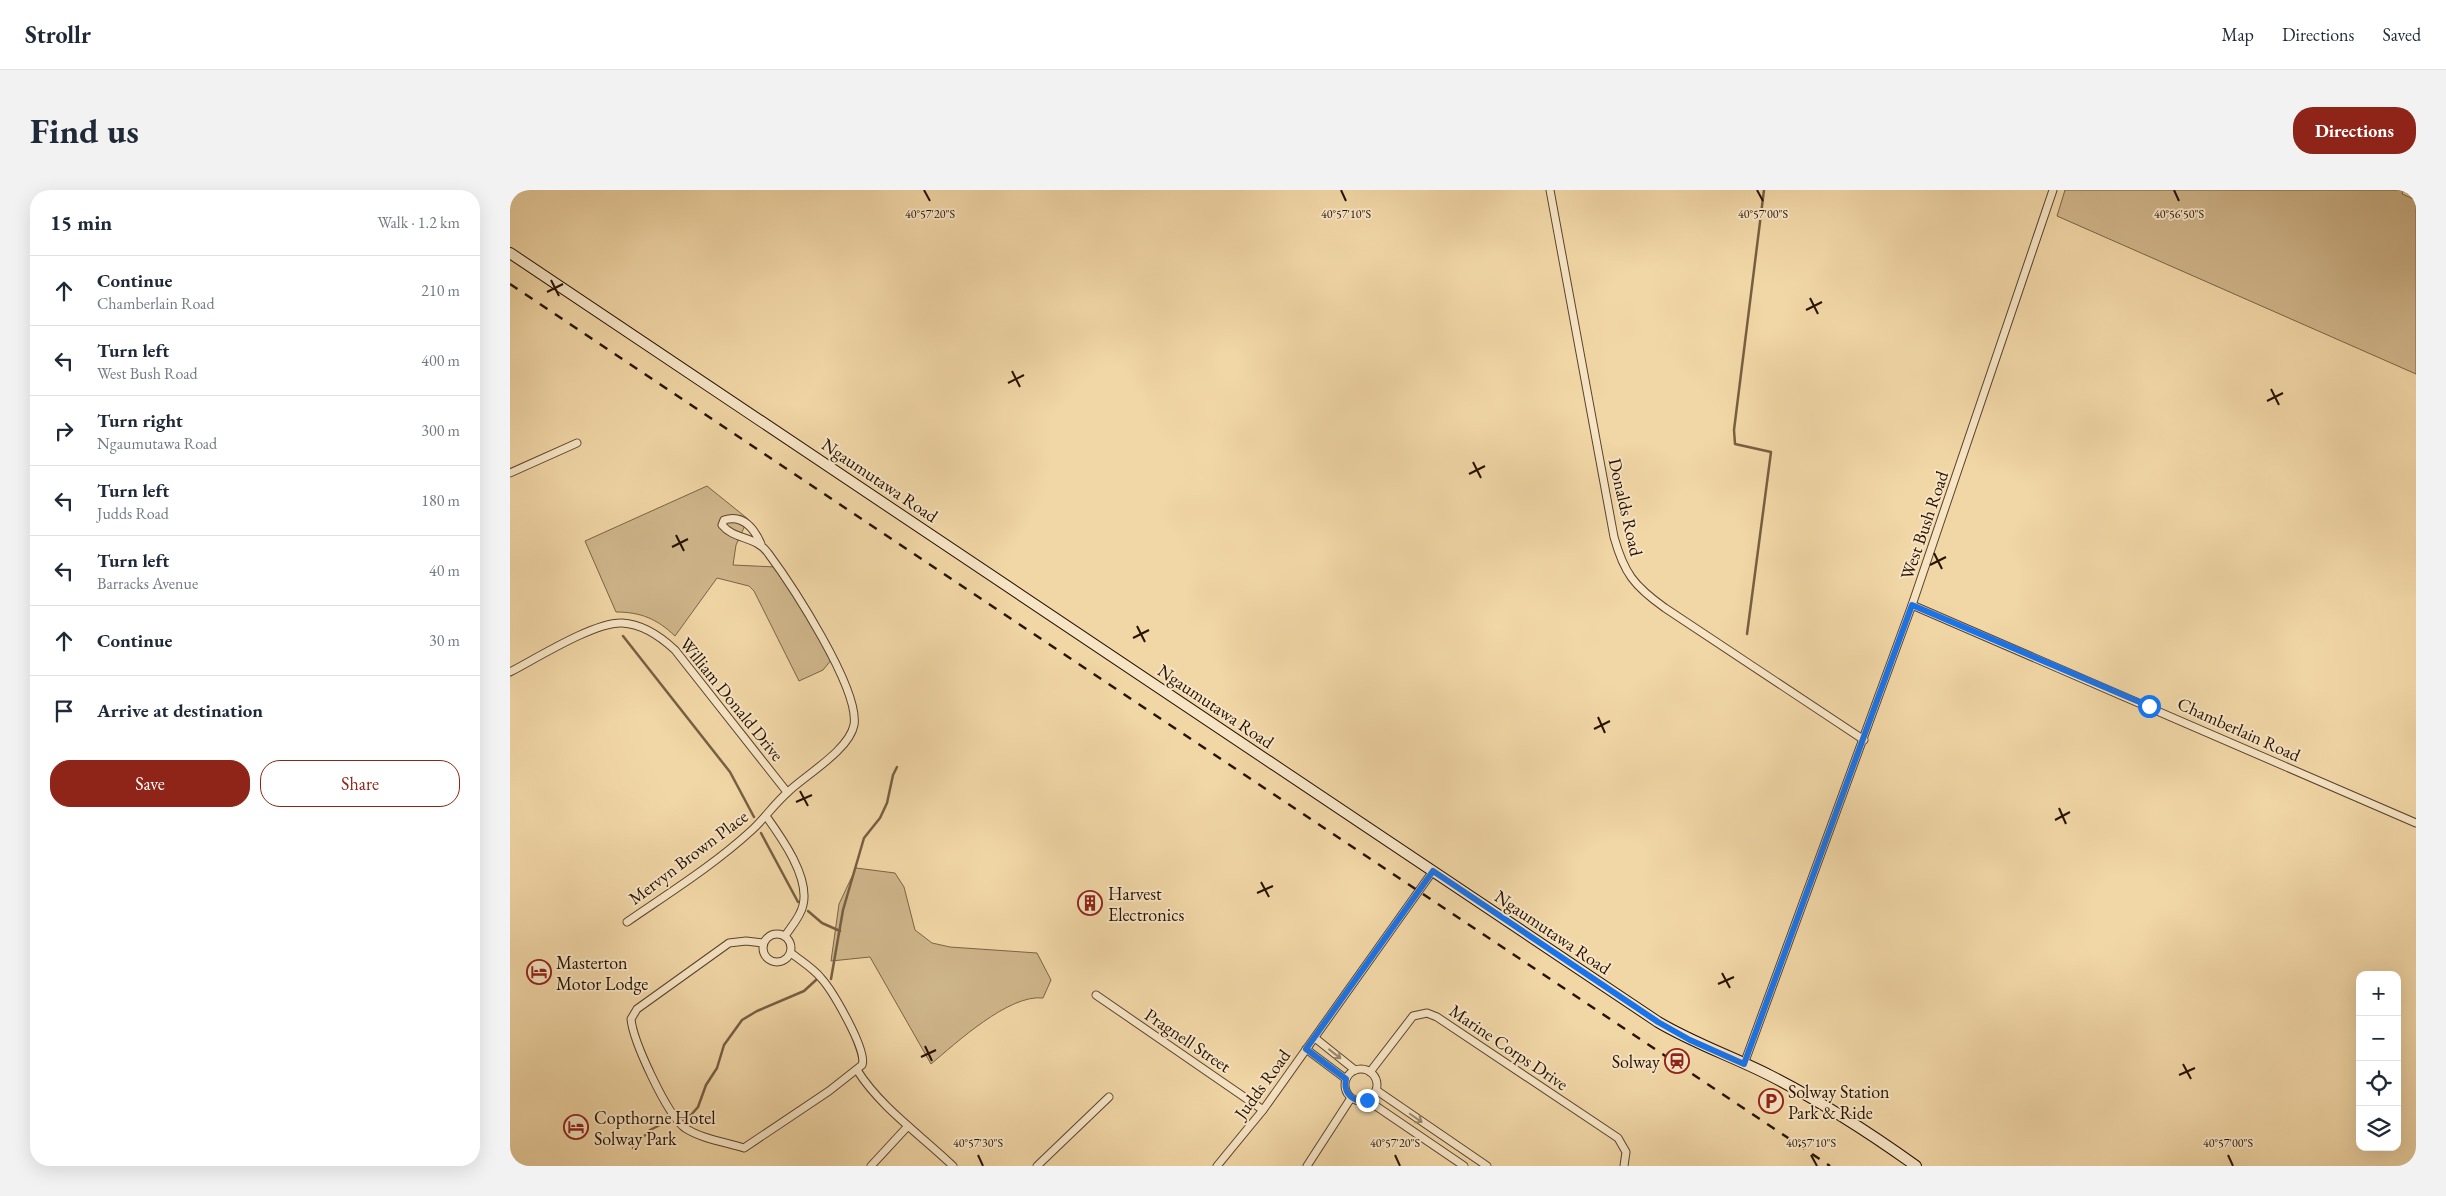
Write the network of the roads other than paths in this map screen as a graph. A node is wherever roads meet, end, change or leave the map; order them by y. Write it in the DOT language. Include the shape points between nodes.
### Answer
graph roads {
  1 [pos="1550,190"];
  2 [pos="2053,190"];
  3 [pos="510,253"];
  4 [pos="577,443"];
  5 [pos="510,473"];
  6 [pos="761,544"];
  7 [pos="1912,605"];
  8 [pos="510,672"];
  9 [pos="1864,740"];
  10 [pos="787,792"];
  11 [pos="766,816"];
  12 [pos="2416,823"];
  13 [pos="1433,871"];
  14 [pos="627,922"];
  15 [pos="785,936"];
  16 [pos="763,943"];
  17 [pos="791,953"];
  18 [pos="1096,995"];
  19 [pos="1314,1038"];
  20 [pos="1306,1049"];
  21 [pos="1744,1064"];
  22 [pos="857,1070"];
  23 [pos="1355,1070"];
  24 [pos="1370,1072"];
  25 [pos="1346,1079"];
  26 [pos="1376,1090"];
  27 [pos="1109,1097"];
  28 [pos="1351,1098"];
  29 [pos="1367,1100"];
  30 [pos="1263,1110"];
  31 [pos="908,1126"];
  32 [pos="1441,1136"];
  33 [pos="1434,1146"];
  34 [pos="872,1166"];
  35 [pos="953,1166"];
  36 [pos="1037,1166"];
  37 [pos="1217,1166"];
  38 [pos="1307,1166"];
  39 [pos="1464,1166"];
  40 [pos="1487,1166"];
  41 [pos="1624,1166"];
  42 [pos="1916,1166"];
  1 -- 9 [label="street, Donalds Road" via="1614,537 1620,560 1630,579 1643,593"];
  2 -- 7 [label="street, West Bush Road"];
  3 -- 13 [label="main road, Ngaumutawa Road"];
  4 -- 5 [label="street"];
  6 -- 6 [label="street, Mervyn Brown Place" via="728,532 722,525 724,520 740,520 749,524"];
  6 -- 10 [label="street, Mervyn Brown Place" via="818,629 853,712 851,735 844,745"];
  7 -- 9 [label="street, West Bush Road"];
  7 -- 12 [label="street, Chamberlain Road"];
  8 -- 10 [label="street, William Donald Drive" via="601,626 622,623 658,634 675,650"];
  9 -- 21 [label="street, West Bush Road"];
  10 -- 11 [label="street, Mervyn Brown Place"];
  11 -- 14 [label="street, Mervyn Brown Place" via="731,848"];
  11 -- 15 [label="street" via="782,838 803,888 803,905"];
  13 -- 19 [label="street, Judds Road"];
  13 -- 21 [label="main road, Ngaumutawa Road" via="1658,1022"];
  15 -- 16 [label="street" via="772,934"];
  15 -- 17 [label="street" via="791,943"];
  16 -- 17 [label="street" via="764,953 770,960 780,962"];
  16 -- 22 [label="street" via="738,942 717,950 637,1009 631,1019 637,1043 679,1123 696,1133 744,1148"];
  17 -- 22 [label="street" via="819,975 835,997 863,1054 864,1060"];
  18 -- 30 [label="street, Pragnell Street"];
  19 -- 20 [label="street, Judds Road"];
  19 -- 23 [label="street, one-way"];
  20 -- 25 [label="street"];
  20 -- 30 [label="street, Judds Road"];
  21 -- 42 [label="main road, Ngaumutawa Road" via="1808,1095"];
  22 -- 31 [label="street" via="865,1083"];
  23 -- 24 [label="street"];
  23 -- 25 [label="street"];
  24 -- 26 [label="street" via="1377,1082"];
  24 -- 41 [label="street, Marine Corps Drive" via="1413,1016 1427,1013 1438,1016 1618,1138 1626,1152"];
  25 -- 28 [label="street" via="1345,1089"];
  26 -- 29 [label="street"];
  26 -- 32 [label="street, one-way"];
  27 -- 36 [label="street"];
  28 -- 29 [label="street"];
  28 -- 38 [label="street"];
  29 -- 33 [label="street"];
  30 -- 37 [label="street, Judds Road"];
  31 -- 34 [label="street"];
  31 -- 35 [label="street"];
  32 -- 33 [label="street"];
  32 -- 40 [label="street"];
  33 -- 39 [label="street"];
}
